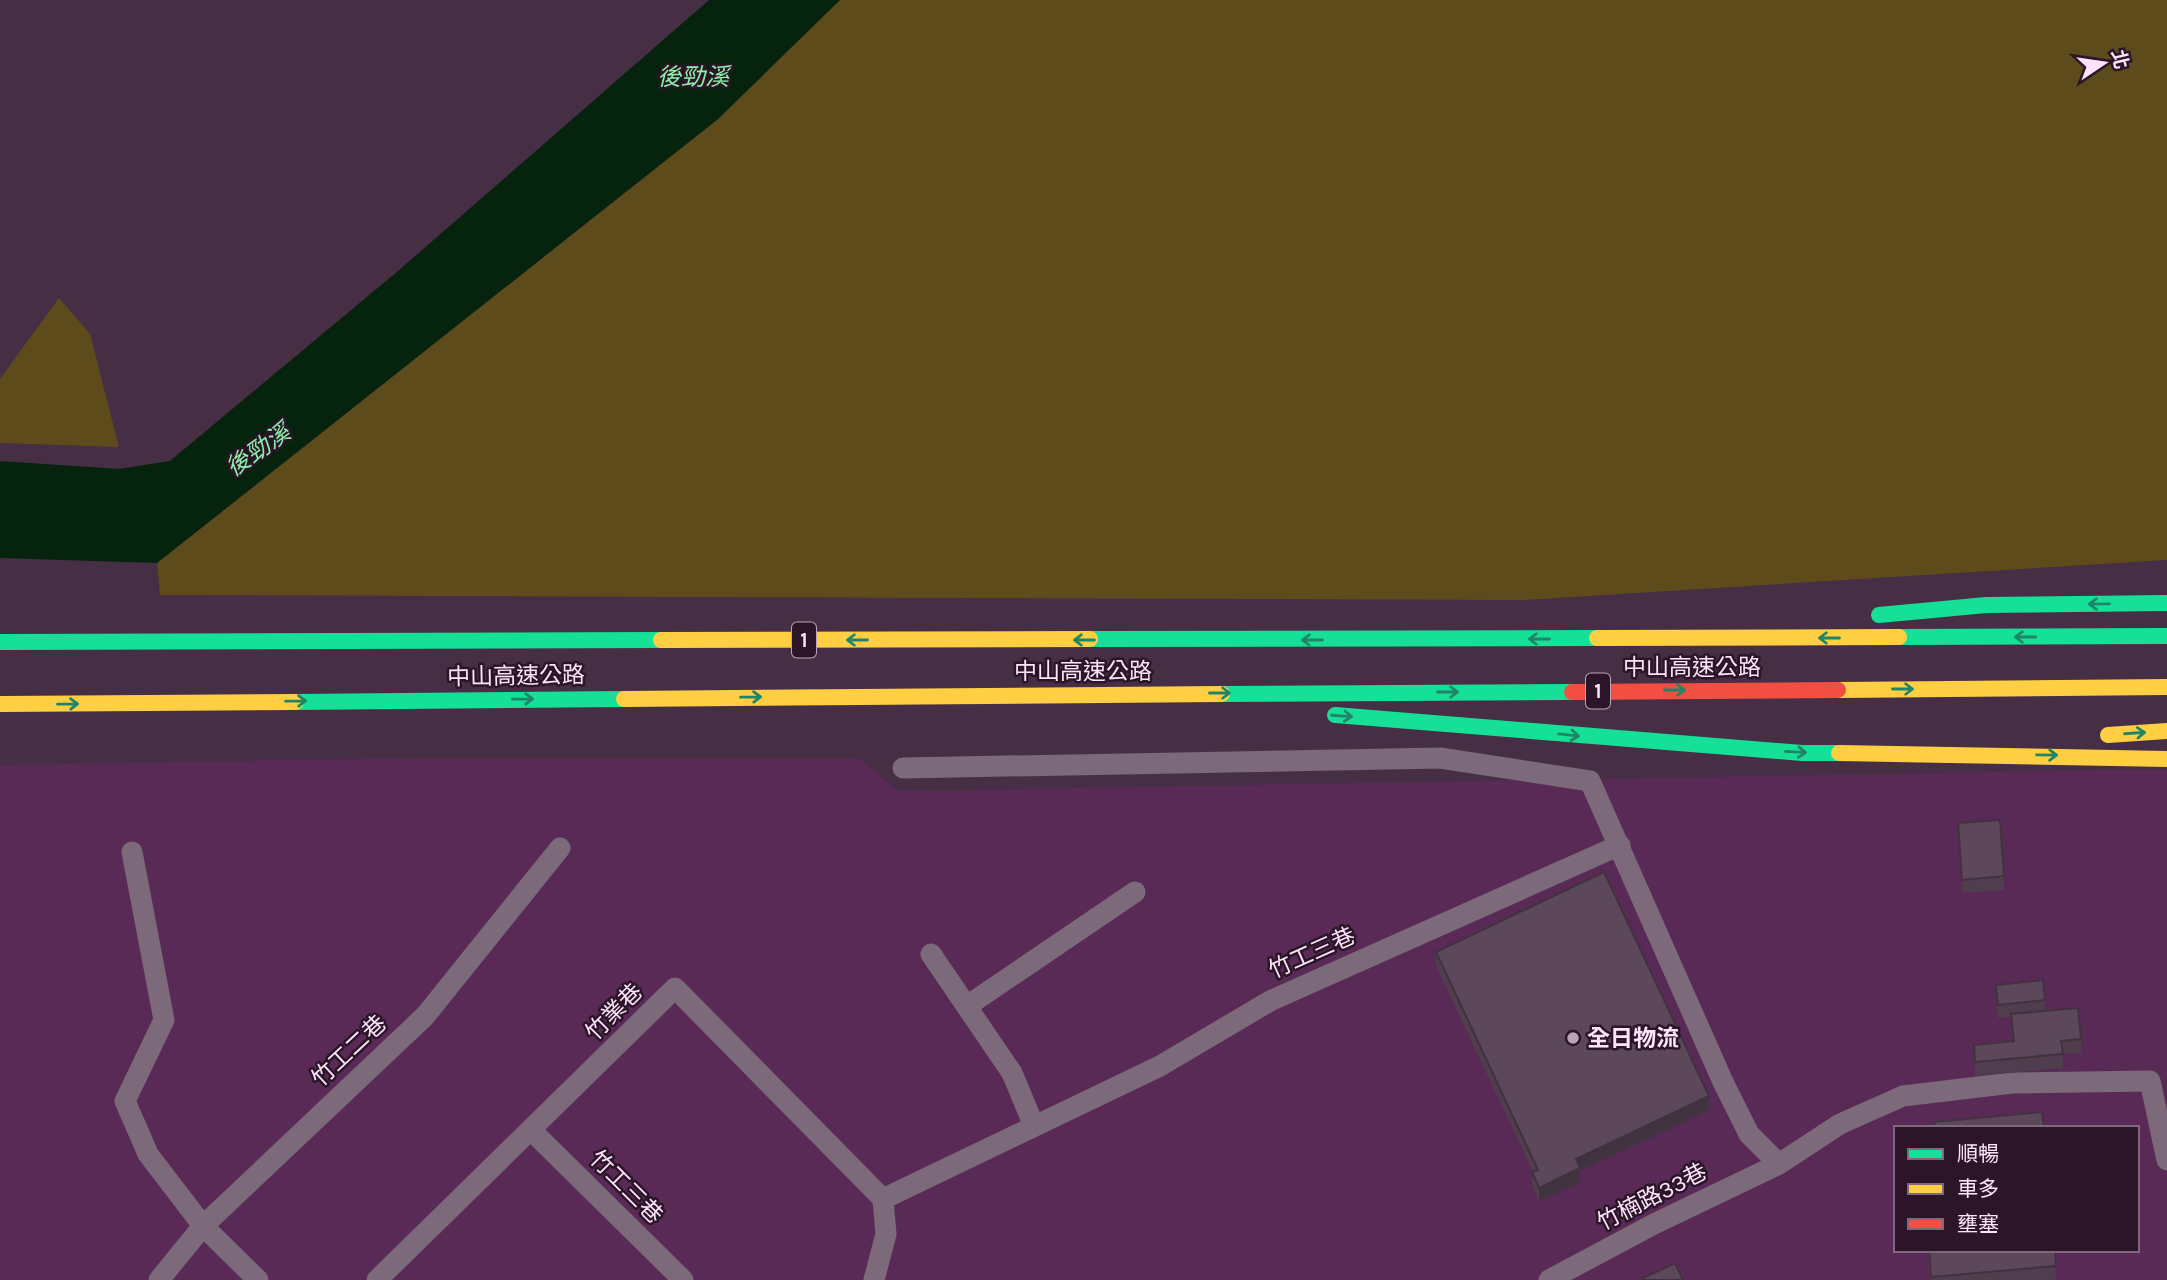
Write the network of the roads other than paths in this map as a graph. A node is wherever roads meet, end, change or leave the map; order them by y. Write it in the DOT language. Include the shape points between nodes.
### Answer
graph roads {
  1 [pos="2167,603"];
  2 [pos="1864,616"];
  3 [pos="1810,621"];
  4 [pos="2167,636"];
  5 [pos="1608,639"];
  6 [pos="0,642"];
  7 [pos="2167,687"];
  8 [pos="1030,694"];
  9 [pos="0,704"];
  10 [pos="1265,711"];
  11 [pos="1321,715"];
  12 [pos="2167,731"];
  13 [pos="2092,736"];
  14 [pos="2053,740"];
  15 [pos="1921,752"];
  16 [pos="2167,759"];
  17 [pos="903,768"];
  18 [pos="1620,845"];
  19 [pos="560,848"];
  20 [pos="132,852"];
  21 [pos="1135,892"];
  22 [pos="931,954"];
  23 [pos="967,1006"];
  24 [pos="1034,1126"];
  25 [pos="532,1131"];
  26 [pos="2167,1160"];
  27 [pos="1779,1164"];
  28 [pos="883,1199"];
  29 [pos="203,1226"];
  30 [pos="159,1280"];
  31 [pos="258,1280"];
  32 [pos="377,1280"];
  33 [pos="682,1280"];
  34 [pos="874,1280"];
  35 [pos="1549,1280"];
  1 -- 2 [label="highway, one-way" via="1986,605"];
  3 -- 5 [label="highway"];
  4 -- 5 [label="highway, 中山高速公路 / 1, one-way"];
  5 -- 6 [label="highway, 中山高速公路 / 1, one-way"];
  8 -- 7 [label="highway, 中山高速公路 / 1, one-way"];
  9 -- 8 [label="highway, 中山高速公路 / 1, one-way"];
  8 -- 10 [label="highway"];
  11 -- 15 [label="highway, one-way" via="1802,752"];
  13 -- 12 [label="highway, one-way"];
  14 -- 15 [label="highway"];
  15 -- 16 [label="highway, one-way"];
  17 -- 18 [label="street" via="1440,758 1590,781"];
  18 -- 24 [label="street, 竹工三巷" via="1270,1001 1160,1066"];
  18 -- 27 [label="street" via="1743,1124"];
  19 -- 29 [label="street, 竹工二巷" via="425,1016"];
  20 -- 29 [label="street" via="164,1020 125,1101 148,1154"];
  21 -- 23 [label="street"];
  22 -- 23 [label="street"];
  23 -- 24 [label="street" via="1012,1073"];
  24 -- 28 [label="street, 竹工三巷"];
  25 -- 28 [label="street, 竹業巷" via="675,988"];
  25 -- 32 [label="street, 竹業巷"];
  25 -- 33 [label="street, 竹工三巷"];
  26 -- 27 [label="street, 竹楠路33巷" via="2150,1081 2012,1083 1903,1096 1840,1124"];
  27 -- 35 [label="street, 竹楠路33巷"];
  28 -- 34 [label="street" via="886,1234"];
  29 -- 30 [label="street, 竹工二巷"];
  29 -- 31 [label="street"];
}
